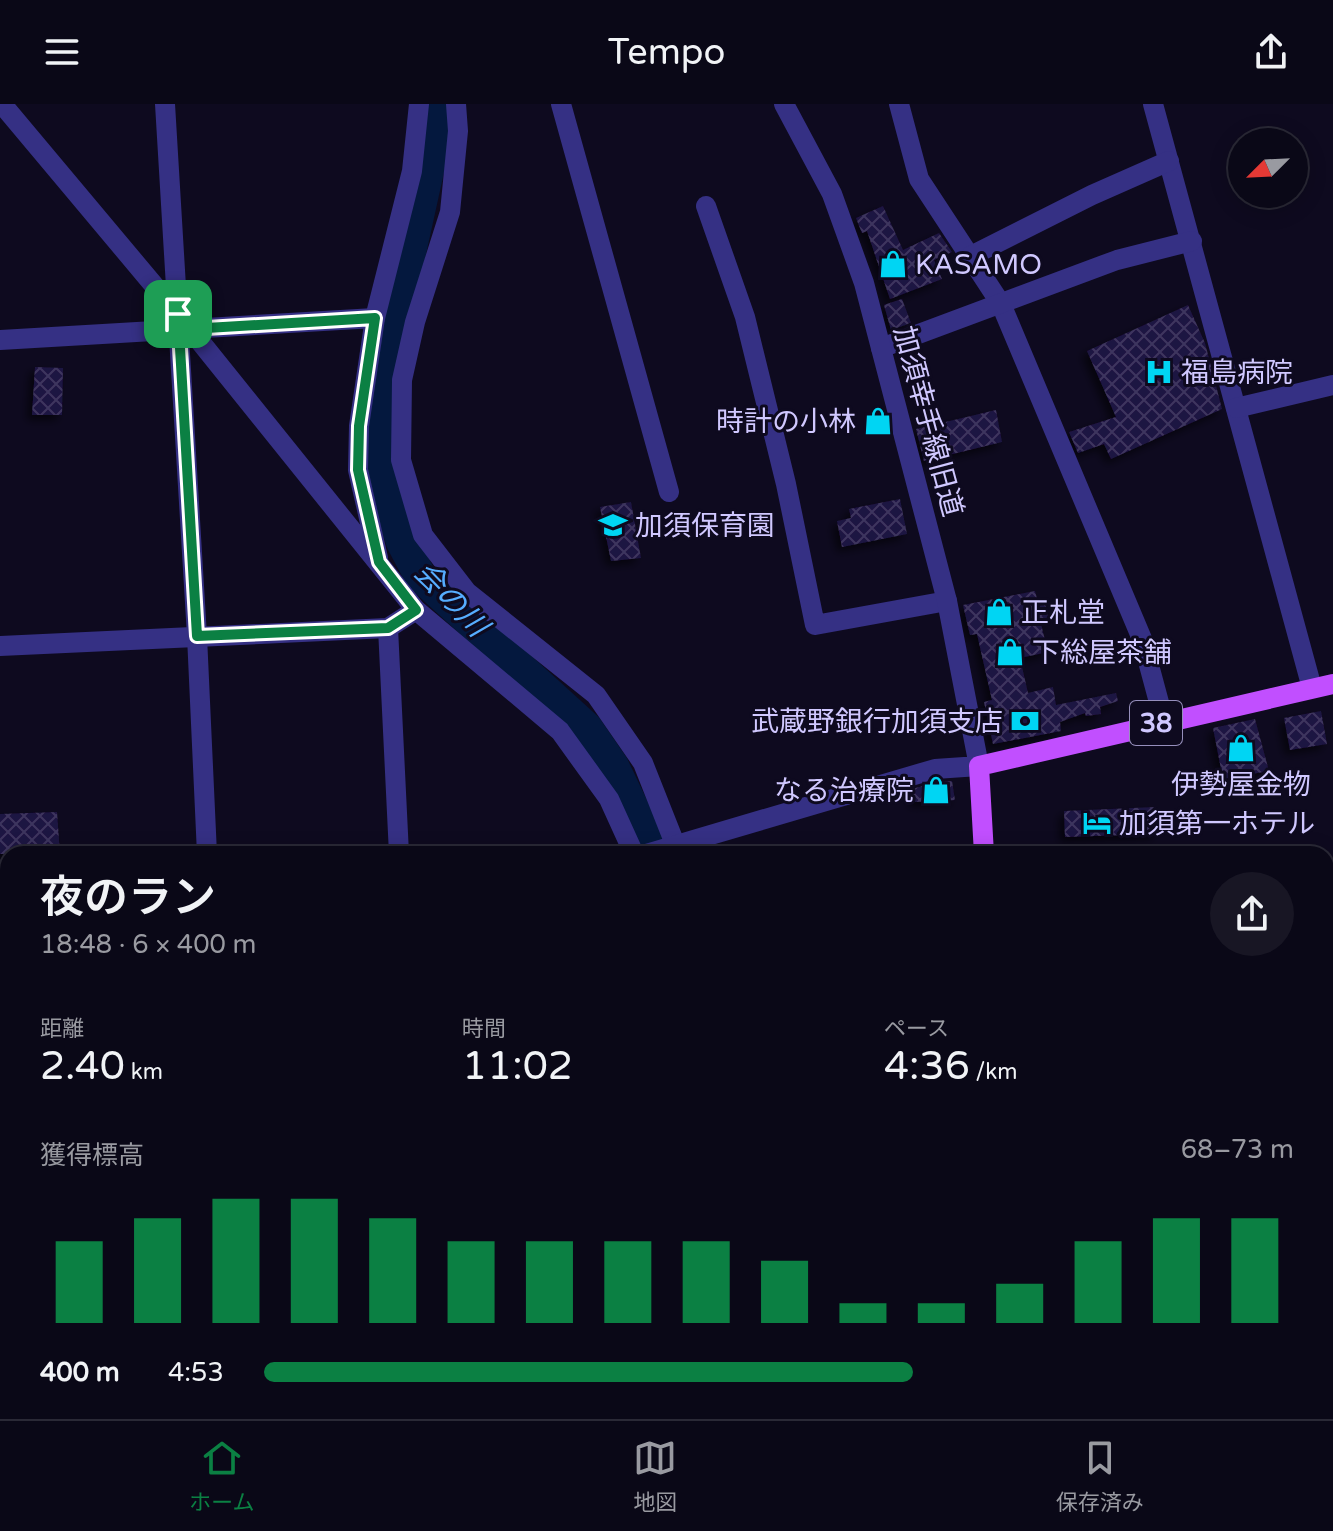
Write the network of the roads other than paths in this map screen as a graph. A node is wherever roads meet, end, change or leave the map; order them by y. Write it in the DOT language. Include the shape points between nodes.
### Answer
graph roads {
  1 [pos="2,104"];
  2 [pos="165,104"];
  3 [pos="419,104"];
  4 [pos="456,104"];
  5 [pos="561,104"];
  6 [pos="784,104"];
  7 [pos="899,104"];
  8 [pos="1153,104"];
  9 [pos="1169,161"];
  10 [pos="706,206"];
  11 [pos="1192,241"];
  12 [pos="969,257"];
  13 [pos="1001,304"];
  14 [pos="375,318"];
  15 [pos="182,324"];
  16 [pos="0,340"];
  17 [pos="881,348"];
  18 [pos="1333,385"];
  19 [pos="1236,408"];
  20 [pos="669,492"];
  21 [pos="379,562"];
  22 [pos="947,601"];
  23 [pos="416,610"];
  24 [pos="388,628"];
  25 [pos="197,636"];
  26 [pos="0,646"];
  27 [pos="1333,684"];
  28 [pos="1312,688"];
  29 [pos="1164,721"];
  30 [pos="979,766"];
  31 [pos="207,846"];
  32 [pos="399,846"];
  33 [pos="630,846"];
  34 [pos="677,846"];
  35 [pos="688,846"];
  36 [pos="984,846"];
  1 -- 15 [label="street"];
  2 -- 15 [label="street"];
  3 -- 14 [label="street" via="412,171"];
  4 -- 34 [label="street" via="450,212 402,380 401,460 423,535 467,592 596,695 643,763"];
  5 -- 20 [label="street"];
  6 -- 17 [label="street, 加須幸手線旧道" via="832,194"];
  7 -- 12 [label="street" via="919,179"];
  8 -- 9 [label="street"];
  9 -- 11 [label="street"];
  9 -- 12 [label="street"];
  10 -- 22 [label="street" via="745,317 815,625"];
  11 -- 13 [label="street" via="1117,260"];
  11 -- 19 [label="street"];
  12 -- 13 [label="street"];
  13 -- 17 [label="street"];
  13 -- 29 [label="street" via="1142,639"];
  14 -- 15 [label="street"];
  14 -- 21 [label="street" via="358,470"];
  15 -- 16 [label="street"];
  15 -- 21 [label="street"];
  15 -- 25 [label="street"];
  17 -- 22 [label="street, 加須幸手線旧道"];
  18 -- 19 [label="street"];
  19 -- 28 [label="street"];
  21 -- 23 [label="street"];
  22 -- 30 [label="street, 加須幸手線旧道"];
  23 -- 24 [label="street"];
  23 -- 33 [label="street" via="560,731 609,799"];
  24 -- 25 [label="street"];
  24 -- 32 [label="street"];
  25 -- 26 [label="street"];
  25 -- 31 [label="street"];
  27 -- 28 [label="main road, 38"];
  28 -- 29 [label="main road, 38"];
  29 -- 30 [label="main road, 38"];
  30 -- 35 [label="street" via="935,769"];
  30 -- 36 [label="main road"];
}
